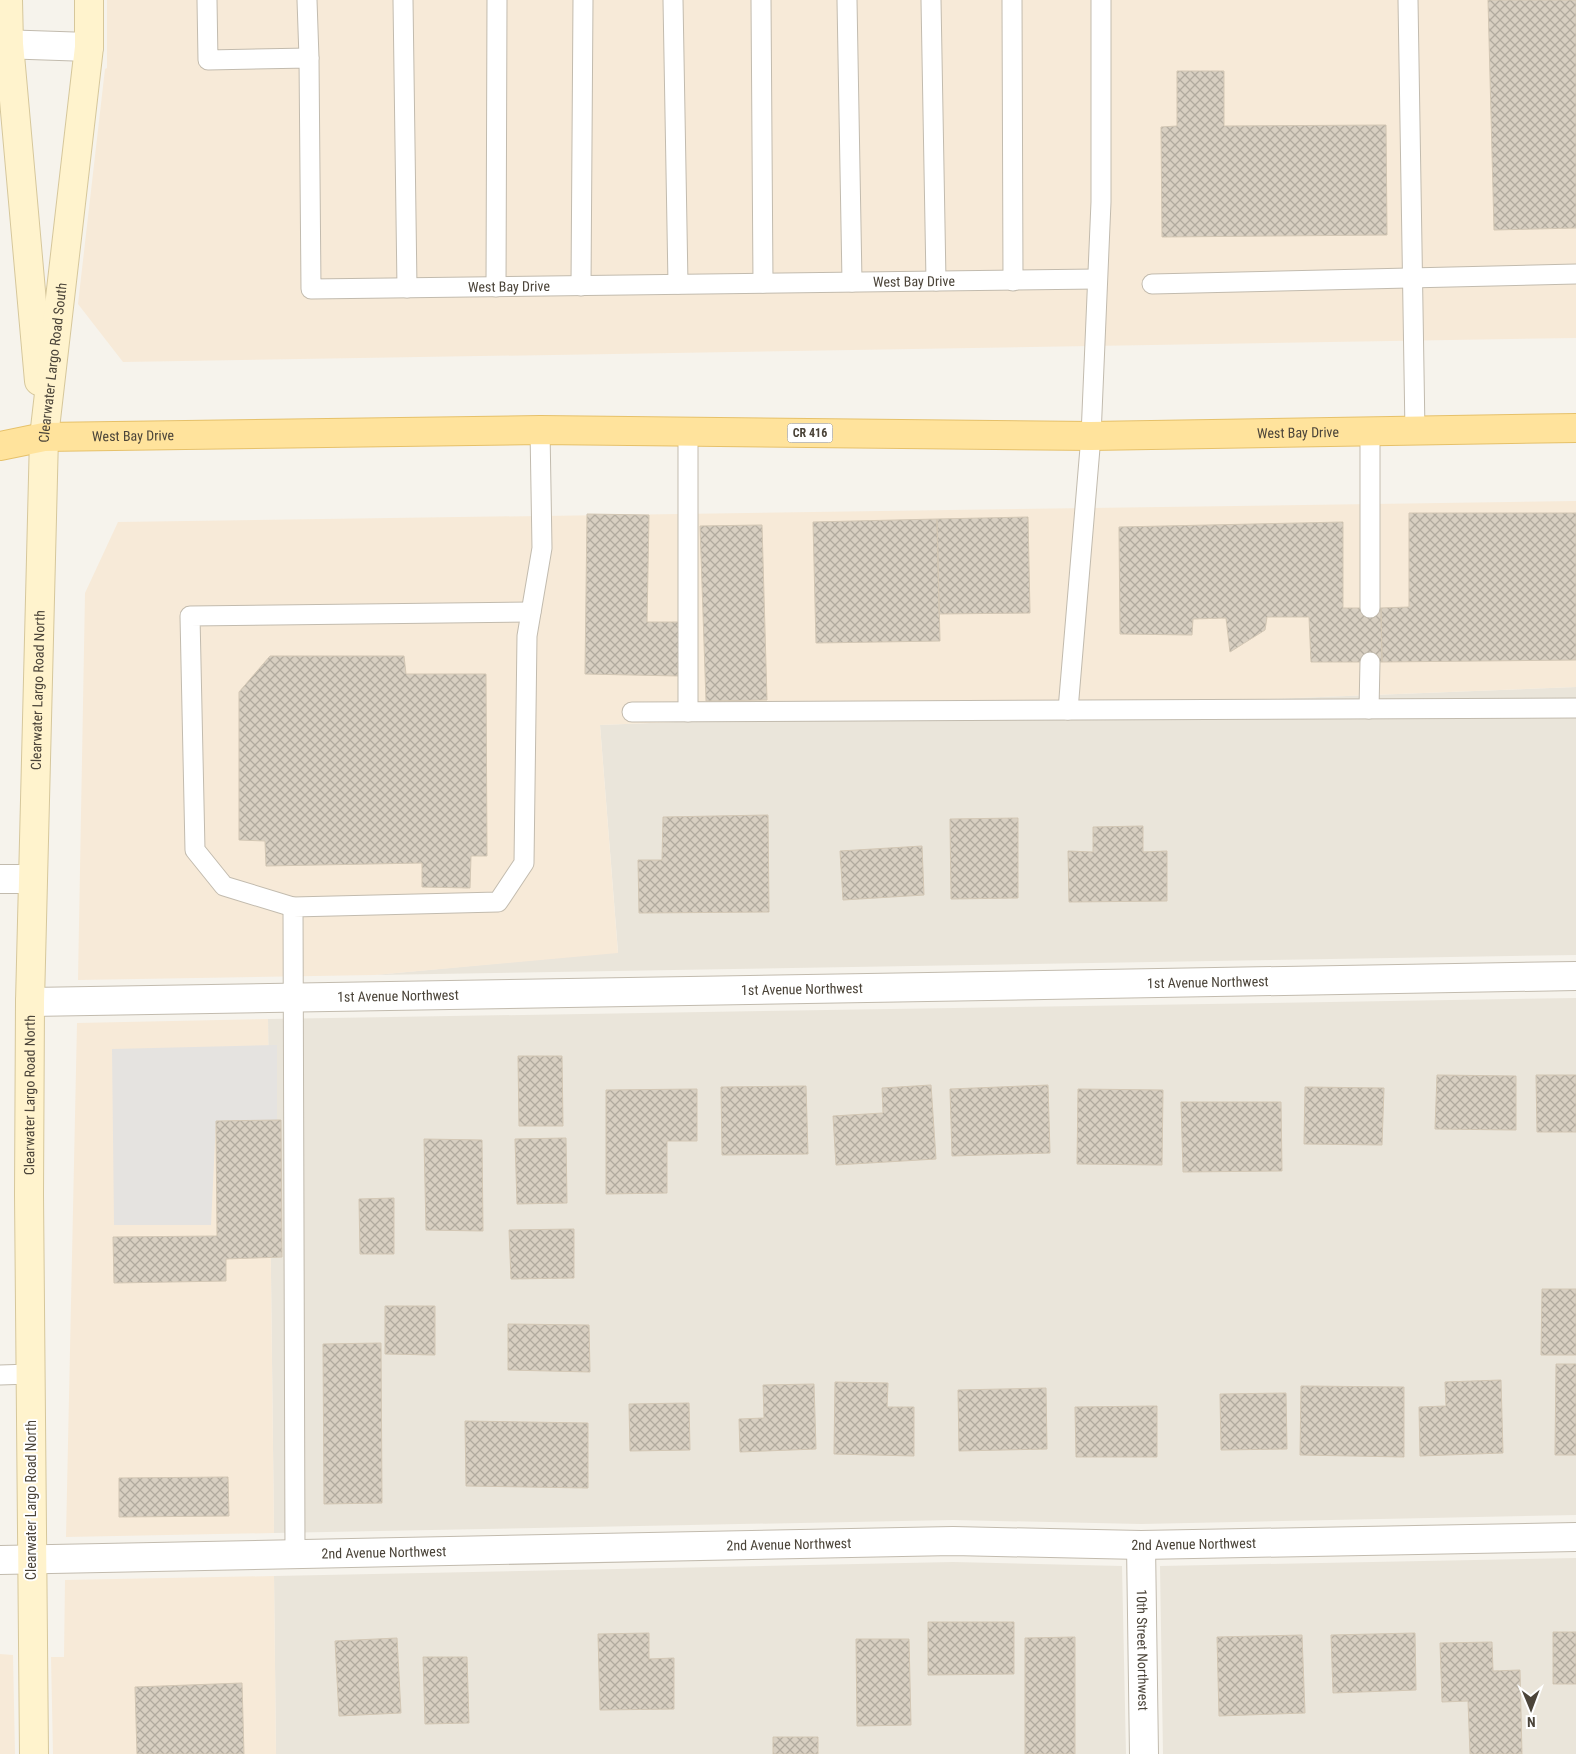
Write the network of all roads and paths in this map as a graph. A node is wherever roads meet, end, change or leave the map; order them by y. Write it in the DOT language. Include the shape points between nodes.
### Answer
graph roads {
  1 [pos="8,0"];
  2 [pos="89,0"];
  3 [pos="207,0"];
  4 [pos="307,0"];
  5 [pos="403,0"];
  6 [pos="497,0"];
  7 [pos="583,0"];
  8 [pos="673,0"];
  9 [pos="761,0"];
  10 [pos="847,0"];
  11 [pos="931,0"];
  12 [pos="1012,0"];
  13 [pos="1101,0"];
  14 [pos="1408,0"];
  15 [pos="4,44"];
  16 [pos="89,47"];
  17 [pos="309,58"];
  18 [pos="1576,274"];
  19 [pos="1414,277"];
  20 [pos="1097,279"];
  21 [pos="1013,281"];
  22 [pos="852,282"];
  23 [pos="936,282"];
  24 [pos="763,283"];
  25 [pos="678,284"];
  26 [pos="1152,284"];
  27 [pos="581,286"];
  28 [pos="496,287"];
  29 [pos="407,288"];
  30 [pos="1576,428"];
  31 [pos="0,430"];
  32 [pos="540,430"];
  33 [pos="688,431"];
  34 [pos="1370,432"];
  35 [pos="1415,432"];
  36 [pos="1091,436"];
  37 [pos="44,437"];
  38 [pos="0,446"];
  39 [pos="1370,608"];
  40 [pos="531,612"];
  41 [pos="1370,662"];
  42 [pos="1576,708"];
  43 [pos="1369,709"];
  44 [pos="1068,710"];
  45 [pos="632,712"];
  46 [pos="688,712"];
  47 [pos="31,878"];
  48 [pos="0,879"];
  49 [pos="293,907"];
  50 [pos="1576,976"];
  51 [pos="294,998"];
  52 [pos="30,1002"];
  53 [pos="31,1374"];
  54 [pos="0,1375"];
  55 [pos="1576,1537"];
  56 [pos="1141,1545"];
  57 [pos="295,1554"];
  58 [pos="31,1559"];
  59 [pos="0,1560"];
  60 [pos="34,1754"];
  61 [pos="1144,1754"];
  1 -- 15 [label="main road, Clearwater Largo Road South"];
  2 -- 16 [label="main road, Clearwater Largo Road South"];
  3 -- 17 [label="lane" via="208,60"];
  4 -- 17 [label="lane"];
  5 -- 29 [label="lane"];
  6 -- 28 [label="lane"];
  7 -- 27 [label="lane"];
  8 -- 25 [label="lane"];
  9 -- 24 [label="lane"];
  10 -- 22 [label="lane"];
  11 -- 23 [label="lane"];
  12 -- 21 [label="lane"];
  13 -- 20 [label="lane"];
  14 -- 19 [label="lane"];
  15 -- 16 [label="street"];
  15 -- 37 [label="main road, Clearwater Largo Road South"];
  16 -- 37 [label="main road, Clearwater Largo Road South"];
  17 -- 29 [label="lane, West Bay Drive" via="311,289"];
  18 -- 19 [label="lane"];
  19 -- 26 [label="lane"];
  19 -- 35 [label="lane"];
  20 -- 21 [label="lane, West Bay Drive"];
  20 -- 36 [label="lane"];
  21 -- 23 [label="lane, West Bay Drive"];
  22 -- 23 [label="lane, West Bay Drive"];
  22 -- 24 [label="lane, West Bay Drive"];
  24 -- 25 [label="lane, West Bay Drive"];
  25 -- 27 [label="lane, West Bay Drive"];
  27 -- 28 [label="lane, West Bay Drive"];
  28 -- 29 [label="lane, West Bay Drive"];
  30 -- 35 [label="main road, West Bay Drive / CR 416"];
  31 -- 37 [label="main road, West Bay Drive / CR 416"];
  32 -- 33 [label="main road, West Bay Drive / CR 416"];
  32 -- 37 [label="main road, West Bay Drive / CR 416"];
  32 -- 40 [label="lane" via="542,548"];
  33 -- 36 [label="main road, West Bay Drive / CR 416"];
  33 -- 46 [label="lane"];
  34 -- 35 [label="main road, West Bay Drive / CR 416"];
  34 -- 36 [label="main road, West Bay Drive / CR 416"];
  34 -- 39 [label="lane"];
  36 -- 44 [label="lane"];
  37 -- 38 [label="main road, West Bay Drive / CR 416"];
  37 -- 47 [label="main road, Clearwater Largo Road North"];
  40 -- 49 [label="lane" via="527,636 524,863 498,902"];
  40 -- 49 [label="lane" via="190,616 195,850 224,886"];
  41 -- 43 [label="lane"];
  42 -- 43 [label="lane"];
  43 -- 44 [label="lane"];
  44 -- 46 [label="lane"];
  45 -- 46 [label="lane"];
  47 -- 48 [label="street"];
  47 -- 52 [label="main road, Clearwater Largo Road North"];
  49 -- 51 [label="lane"];
  50 -- 51 [label="street, 1st Avenue Northwest"];
  51 -- 52 [label="street, 1st Avenue Northwest"];
  51 -- 57 [label="lane"];
  52 -- 53 [label="main road, Clearwater Largo Road North"];
  53 -- 54 [label="lane"];
  53 -- 58 [label="main road, Clearwater Largo Road North"];
  55 -- 56 [label="street, 2nd Avenue Northwest"];
  56 -- 57 [label="street, 2nd Avenue Northwest" via="953,1541"];
  56 -- 61 [label="street, 10th Street Northwest"];
  57 -- 58 [label="street, 2nd Avenue Northwest"];
  58 -- 59 [label="street, 2nd Avenue Northwest"];
  58 -- 60 [label="main road, Clearwater Largo Road North"];
}
